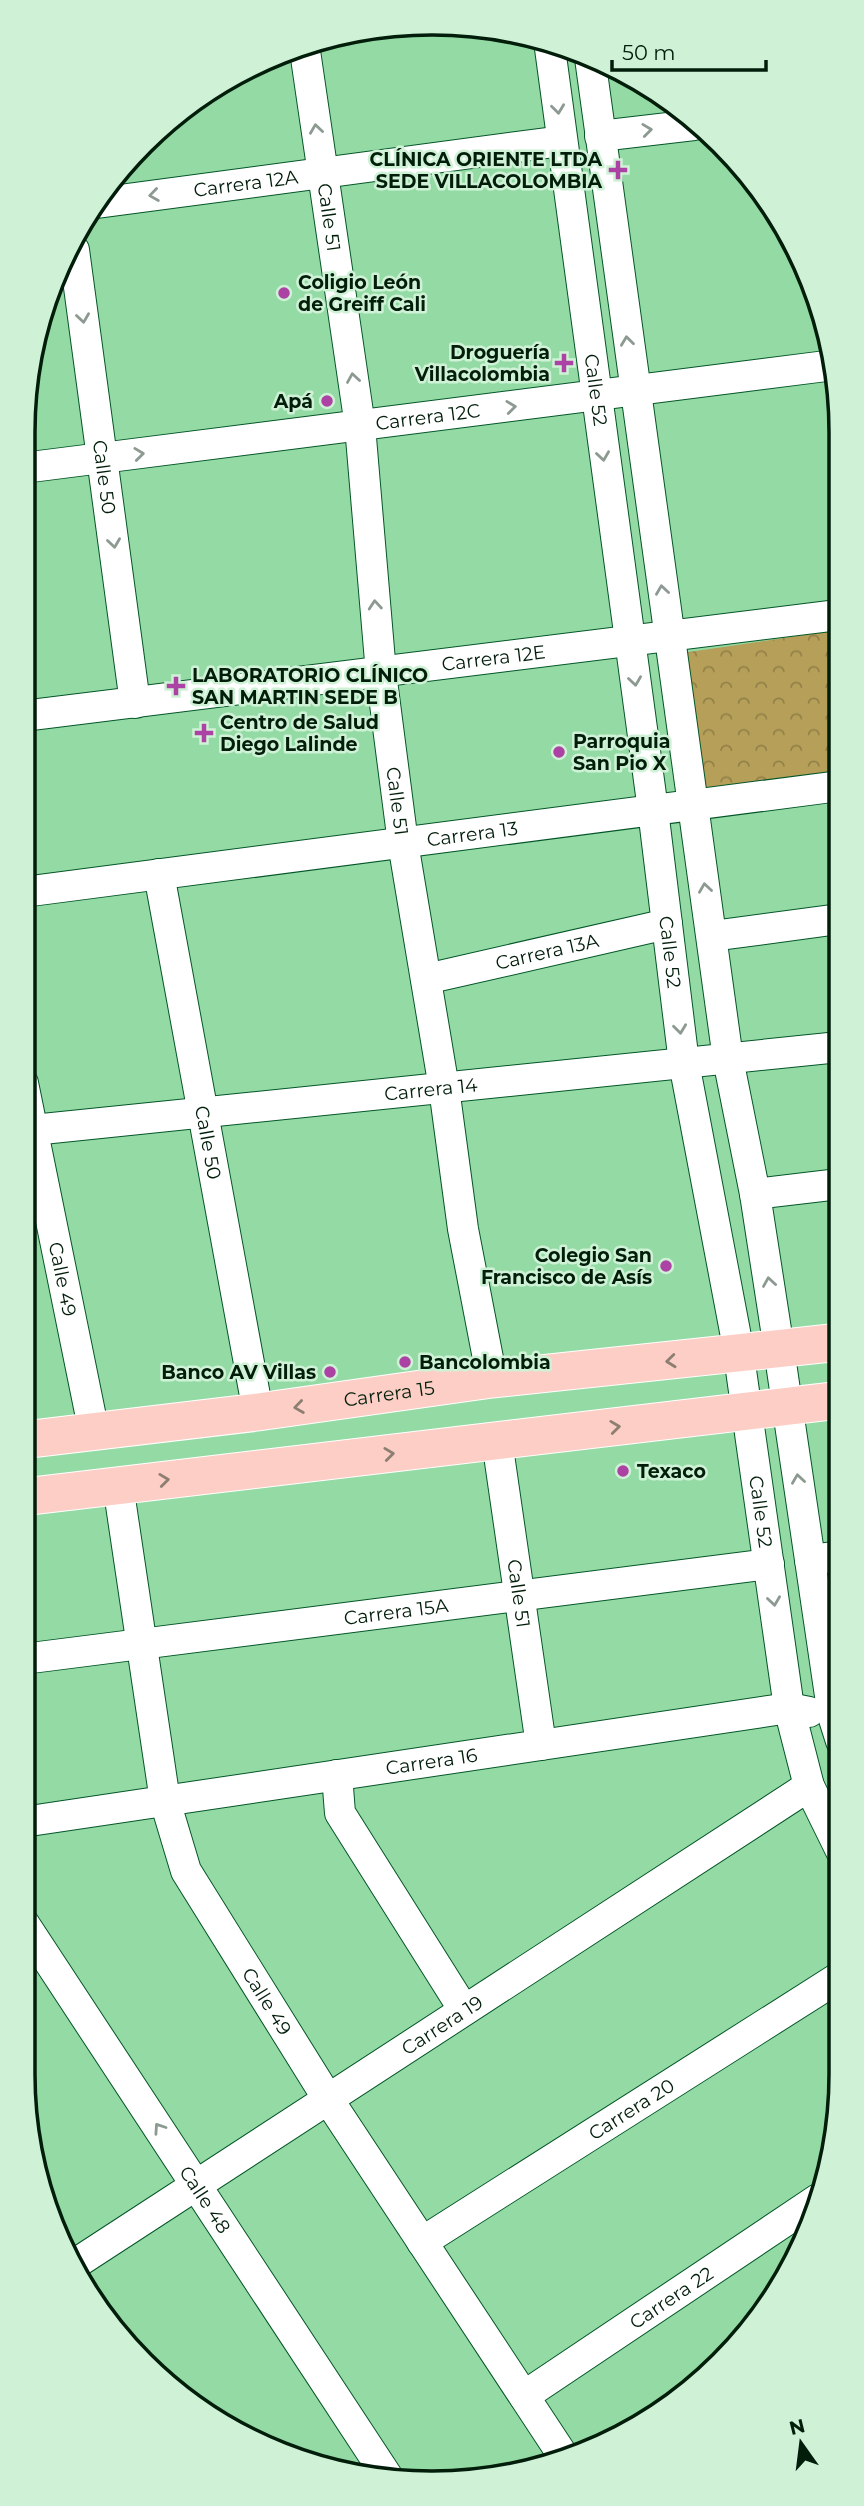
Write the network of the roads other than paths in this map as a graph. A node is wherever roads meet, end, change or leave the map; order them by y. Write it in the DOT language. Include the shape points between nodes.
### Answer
graph roads {
  1 [pos="551,53"];
  2 [pos="306,56"];
  3 [pos="591,68"];
  4 [pos="685,126"];
  5 [pos="600,136"];
  6 [pos="562,141"];
  7 [pos="321,173"];
  8 [pos="109,201"];
  9 [pos="75,258"];
  10 [pos="823,366"];
  11 [pos="634,391"];
  12 [pos="595,396"];
  13 [pos="360,426"];
  14 [pos="102,458"];
  15 [pos="35,466"];
  16 [pos="829,616"];
  17 [pos="668,638"];
  18 [pos="629,642"];
  19 [pos="381,673"];
  20 [pos="135,703"];
  21 [pos="35,715"];
  22 [pos="829,787"];
  23 [pos="693,805"];
  24 [pos="653,810"];
  25 [pos="404,843"];
  26 [pos="159,874"];
  27 [pos="35,890"];
  28 [pos="829,920"];
  29 [pos="667,924"];
  30 [pos="712,936"];
  31 [pos="426,979"];
  32 [pos="829,1048"];
  33 [pos="728,1059"];
  34 [pos="684,1063"];
  35 [pos="444,1087"];
  36 [pos="201,1112"];
  37 [pos="35,1129"];
  38 [pos="35,1162"];
  39 [pos="829,1185"];
  40 [pos="755,1194"];
  41 [pos="829,1343"];
  42 [pos="779,1349"];
  43 [pos="738,1354"];
  44 [pos="492,1379"];
  45 [pos="829,1401"];
  46 [pos="788,1406"];
  47 [pos="258,1412"];
  48 [pos="747,1412"];
  49 [pos="94,1432"];
  50 [pos="35,1439"];
  51 [pos="497,1441"];
  52 [pos="118,1485"];
  53 [pos="35,1495"];
  54 [pos="804,1521"];
  55 [pos="763,1526"];
  56 [pos="829,1557"];
  57 [pos="810,1560"];
  58 [pos="769,1564"];
  59 [pos="518,1595"];
  60 [pos="141,1645"];
  61 [pos="35,1658"];
  62 [pos="829,1671"];
  63 [pos="789,1708"];
  64 [pos="829,1721"];
  65 [pos="541,1745"];
  66 [pos="337,1775"];
  67 [pos="809,1786"];
  68 [pos="165,1801"];
  69 [pos="35,1820"];
  70 [pos="829,1827"];
  71 [pos="35,1940"];
  72 [pos="829,1984"];
  73 [pos="464,2010"];
  74 [pos="328,2099"];
  75 [pos="197,2185"];
  76 [pos="806,2207"];
  77 [pos="422,2242"];
  78 [pos="81,2260"];
  79 [pos="524,2396"];
  80 [pos="560,2450"];
  81 [pos="383,2468"];
  1 -- 6 [label="street, Calle 52, one-way"];
  7 -- 2 [label="street, Calle 51, one-way"];
  3 -- 5 [label="street, Calle 52"];
  5 -- 4 [label="street, one-way"];
  11 -- 5 [label="street, Calle 52, one-way"];
  6 -- 7 [label="street, Carrera 12A"];
  6 -- 12 [label="street, Calle 52"];
  7 -- 8 [label="street, Carrera 12A, one-way"];
  13 -- 7 [label="street, Calle 51, one-way"];
  9 -- 14 [label="street, Calle 50, one-way"];
  10 -- 11 [label="street, Carrera 12C"];
  11 -- 12 [label="street, Carrera 12C"];
  17 -- 11 [label="street, Calle 52, one-way"];
  13 -- 12 [label="street, Carrera 12C, one-way"];
  12 -- 18 [label="street, Calle 52, one-way"];
  14 -- 13 [label="street, Carrera 12C, one-way"];
  19 -- 13 [label="street, Calle 51, one-way"];
  14 -- 15 [label="street, Carrera 12C"];
  14 -- 20 [label="street, Calle 50, one-way"];
  16 -- 17 [label="street, Carrera 12E"];
  17 -- 18 [label="street, Carrera 12E"];
  17 -- 23 [label="street, Calle 52"];
  18 -- 19 [label="street, Carrera 12E"];
  18 -- 24 [label="street, Calle 52, one-way"];
  19 -- 20 [label="street, Carrera 12E"];
  19 -- 25 [label="street, Calle 51"];
  20 -- 21 [label="street, Carrera 12E"];
  22 -- 23 [label="street, Carrera 13"];
  23 -- 24 [label="street, Carrera 13"];
  30 -- 23 [label="street, Calle 52, one-way"];
  24 -- 25 [label="street, Carrera 13"];
  24 -- 29 [label="street, Calle 52"];
  25 -- 26 [label="street, Carrera 13"];
  25 -- 31 [label="street, Calle 51"];
  26 -- 27 [label="street, Carrera 13"];
  26 -- 36 [label="street, Calle 50"];
  28 -- 30 [label="street"];
  29 -- 31 [label="street, Carrera 13A"];
  29 -- 34 [label="street, Calle 52, one-way"];
  30 -- 33 [label="street, Calle 52"];
  31 -- 35 [label="street, Calle 51"];
  32 -- 33 [label="street, Carrera 14"];
  33 -- 34 [label="street, Carrera 14"];
  33 -- 40 [label="street, Calle 52"];
  34 -- 35 [label="street, Carrera 14"];
  34 -- 43 [label="street, Calle 52"];
  35 -- 36 [label="street, Carrera 14"];
  35 -- 44 [label="street, Calle 51" via="463,1229"];
  36 -- 37 [label="street, Carrera 14"];
  36 -- 47 [label="street, Calle 50"];
  38 -- 49 [label="street, Calle 49"];
  39 -- 40 [label="street"];
  42 -- 40 [label="street, Calle 52, one-way"];
  41 -- 42 [label="main road, Carrera 15"];
  42 -- 43 [label="main road, Carrera 15"];
  42 -- 46 [label="street, Calle 52"];
  43 -- 44 [label="main road, Carrera 15, one-way"];
  43 -- 48 [label="street, Calle 52"];
  44 -- 47 [label="main road, Carrera 15, one-way"];
  45 -- 46 [label="main road"];
  46 -- 48 [label="main road"];
  54 -- 46 [label="street, Calle 52, one-way"];
  47 -- 49 [label="main road, Carrera 15"];
  51 -- 48 [label="main road, one-way"];
  48 -- 55 [label="street, Calle 52"];
  49 -- 50 [label="main road, Carrera 15"];
  52 -- 51 [label="main road, one-way"];
  51 -- 59 [label="street, Calle 51"];
  52 -- 53 [label="main road"];
  52 -- 60 [label="street, Calle 49"];
  54 -- 55 [label="street"];
  54 -- 57 [label="street, Calle 52"];
  55 -- 58 [label="street, Calle 52"];
  56 -- 57 [label="street"];
  57 -- 62 [label="street, Calle 52"];
  58 -- 59 [label="street, Carrera 15A"];
  58 -- 63 [label="street, Calle 52, one-way"];
  59 -- 60 [label="street, Carrera 15A"];
  59 -- 65 [label="street, Calle 51"];
  60 -- 61 [label="street, Carrera 15A"];
  60 -- 68 [label="street, Calle 49"];
  63 -- 64 [label="street, Carrera 16"];
  63 -- 65 [label="street, Carrera 16"];
  63 -- 67 [label="street, Calle 52"];
  65 -- 66 [label="street, Carrera 16"];
  66 -- 68 [label="street, Carrera 16"];
  66 -- 73 [label="street" via="340,1814"];
  67 -- 70 [label="street, Calle 52"];
  67 -- 73 [label="street, Carrera 19"];
  68 -- 69 [label="street, Carrera 16"];
  68 -- 74 [label="street, Calle 49" via="186,1871"];
  75 -- 71 [label="street, Calle 48, one-way"];
  72 -- 77 [label="street, Carrera 20"];
  73 -- 74 [label="street, Carrera 19"];
  74 -- 75 [label="street, Carrera 19"];
  74 -- 77 [label="street, Calle 49"];
  75 -- 78 [label="street, Carrera 19"];
  75 -- 81 [label="street, Calle 48"];
  76 -- 79 [label="street, Carrera 22"];
  77 -- 79 [label="street, Calle 49"];
  79 -- 80 [label="street, Calle 49"];
}
